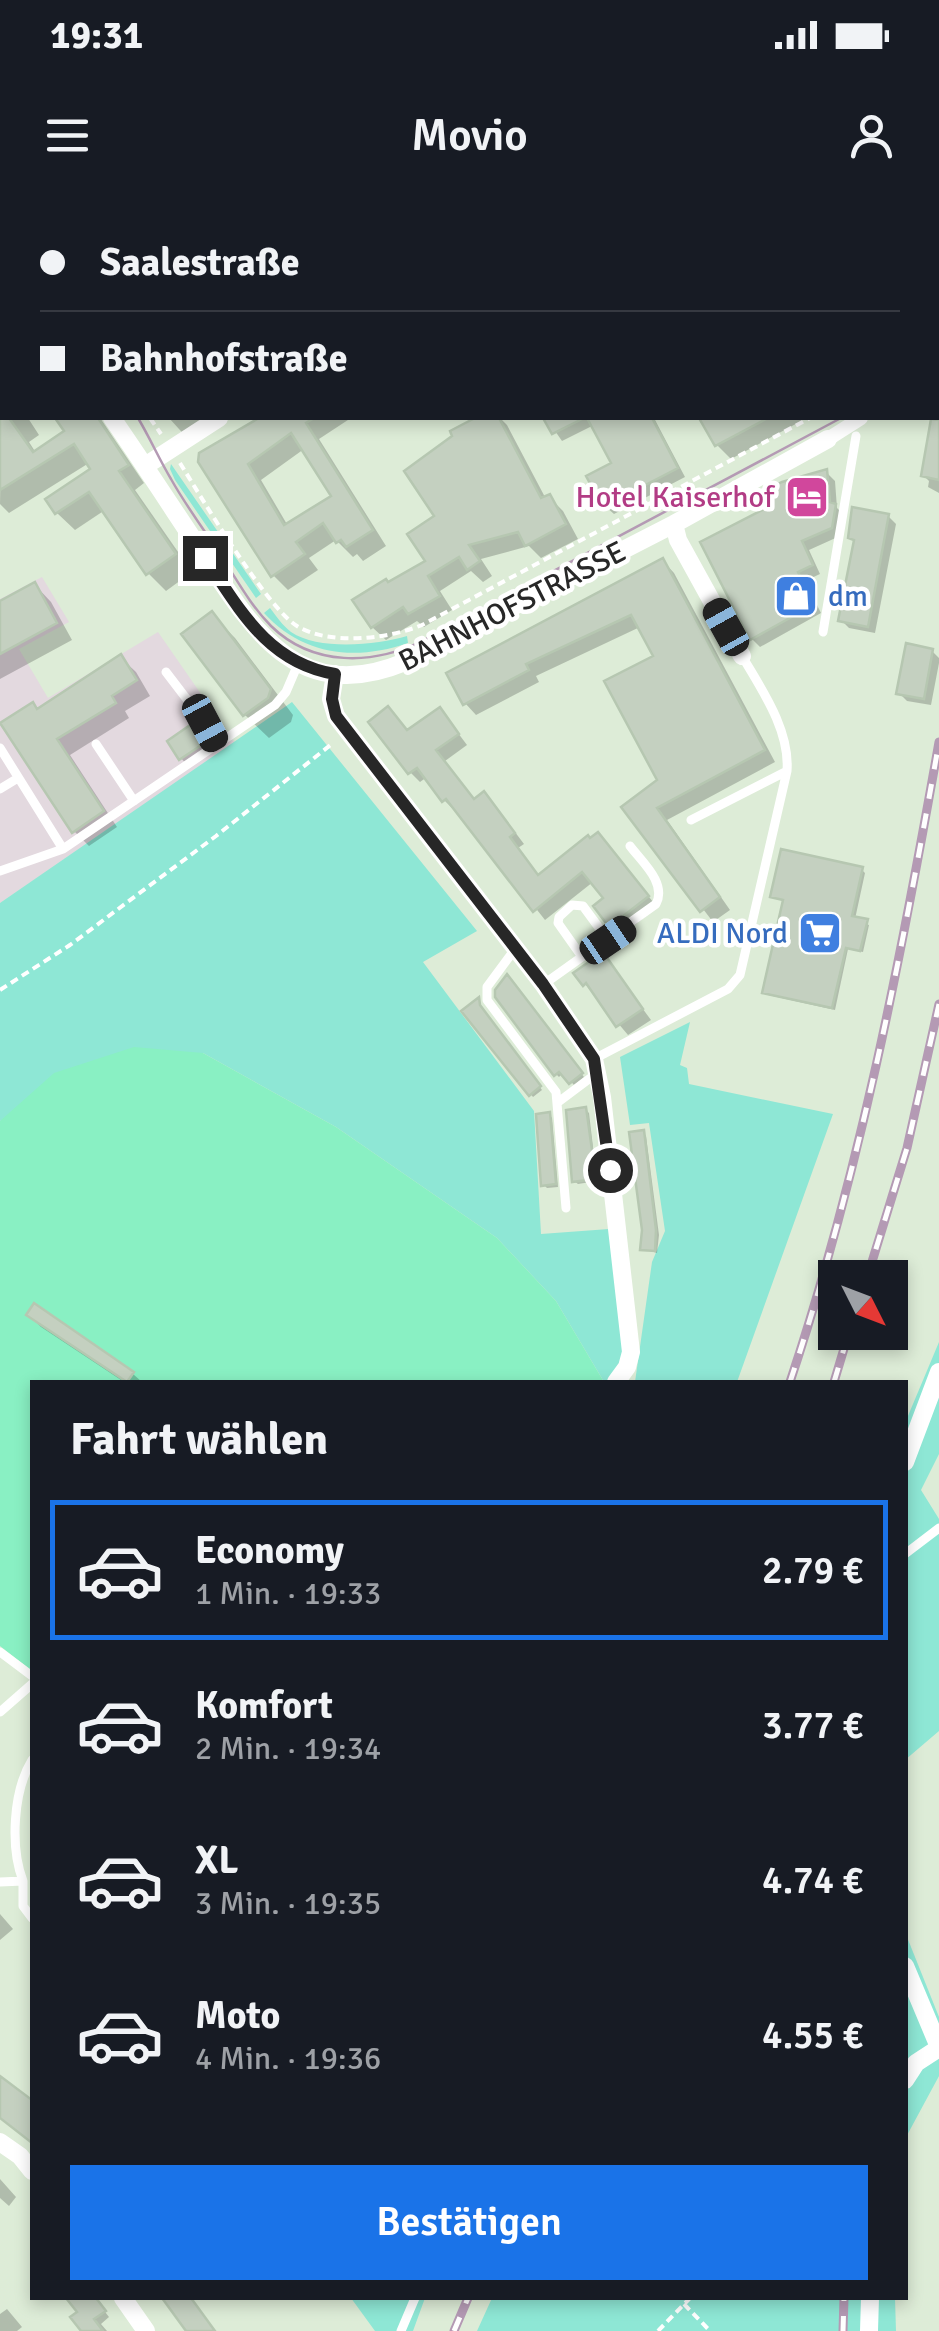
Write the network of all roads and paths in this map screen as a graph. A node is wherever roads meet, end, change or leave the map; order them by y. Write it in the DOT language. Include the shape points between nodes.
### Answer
graph roads {
  1 [pos="113,420"];
  2 [pos="217,420"];
  3 [pos="806,420"];
  4 [pos="861,420"];
  5 [pos="863,420"];
  6 [pos="856,436"];
  7 [pos="828,439"];
  8 [pos="172,450"];
  9 [pos="145,466"];
  10 [pos="674,524"];
  11 [pos="823,632"];
  12 [pos="742,656"];
  13 [pos="298,664"];
  14 [pos="166,672"];
  15 [pos="335,674"];
  16 [pos="347,730"];
  17 [pos="96,744"];
  18 [pos="216,745"];
  19 [pos="0,748"];
  20 [pos="787,770"];
  21 [pos="18,778"];
  22 [pos="0,789"];
  23 [pos="134,801"];
  24 [pos="691,820"];
  25 [pos="630,846"];
  26 [pos="63,849"];
  27 [pos="0,871"];
  28 [pos="608,940"];
  29 [pos="514,950"];
  30 [pos="582,957"];
  31 [pos="543,984"];
  32 [pos="0,990"];
  33 [pos="595,1066"];
  34 [pos="556,1103"];
  35 [pos="566,1208"];
  36 [pos="939,1372"];
  37 [pos="620,1380"];
  38 [pos="908,1454"];
  39 [pos="939,1528"];
  40 [pos="908,1552"];
  41 [pos="0,1652"];
  42 [pos="30,1674"];
  43 [pos="30,1686"];
  44 [pos="0,1712"];
  45 [pos="30,1764"];
  46 [pos="23,1881"];
  47 [pos="0,1882"];
  48 [pos="30,1915"];
  49 [pos="908,1973"];
  50 [pos="939,2048"];
  51 [pos="908,2075"];
  52 [pos="0,2142"];
  53 [pos="30,2168"];
  54 [pos="124,2300"];
  55 [pos="413,2300"];
  56 [pos="688,2300"];
  57 [pos="870,2300"];
  58 [pos="684,2304"];
  59 [pos="146,2331"];
  60 [pos="401,2331"];
  61 [pos="658,2331"];
  62 [pos="710,2331"];
  63 [pos="869,2331"];
  1 -- 9 [label="street, BAHNHOFSTRASSE"];
  2 -- 8 [label="street"];
  3 -- 8 [label="path" via="424,624 379,638 312,634 294,625"];
  4 -- 7 [label="street"];
  5 -- 6 [label="street"];
  6 -- 11 [label="lane"];
  7 -- 10 [label="street, BAHNHOFSTRASSE"];
  8 -- 9 [label="street"];
  9 -- 13 [label="street, BAHNHOFSTRASSE" via="253,629"];
  10 -- 12 [label="street"];
  10 -- 15 [label="street, BAHNHOFSTRASSE" via="405,662 371,673"];
  12 -- 20 [label="lane" via="784,737"];
  13 -- 15 [label="street, BAHNHOFSTRASSE"];
  13 -- 18 [label="lane" via="276,704"];
  14 -- 18 [label="lane"];
  15 -- 16 [label="street" via="332,704"];
  16 -- 29 [label="street"];
  16 -- 32 [label="path" via="216,836"];
  17 -- 23 [label="lane"];
  18 -- 23 [label="lane"];
  19 -- 21 [label="lane"];
  20 -- 24 [label="lane"];
  20 -- 33 [label="lane" via="740,976"];
  21 -- 22 [label="lane"];
  21 -- 26 [label="lane"];
  23 -- 26 [label="lane"];
  25 -- 28 [label="lane" via="660,896 649,912"];
  26 -- 27 [label="lane"];
  28 -- 30 [label="lane"];
  28 -- 30 [label="lane" via="583,906 572,906 558,923"];
  29 -- 31 [label="street"];
  29 -- 34 [label="lane" via="487,986 488,1000 556,1092"];
  30 -- 31 [label="lane"];
  31 -- 33 [label="street"];
  33 -- 34 [label="lane"];
  33 -- 37 [label="street" via="631,1352"];
  34 -- 35 [label="lane"];
  36 -- 38 [label="street"];
  39 -- 40 [label="lane"];
  41 -- 42 [label="lane"];
  43 -- 44 [label="lane"];
  45 -- 46 [label="lane" via="17,1820 16,1864"];
  46 -- 47 [label="lane"];
  46 -- 48 [label="lane"];
  49 -- 50 [label="street"];
  50 -- 51 [label="street"];
  52 -- 53 [label="street"];
  54 -- 59 [label="street"];
  55 -- 60 [label="lane"];
  56 -- 58 [label="path"];
  57 -- 63 [label="street"];
  58 -- 61 [label="path"];
  58 -- 62 [label="path"];
}
